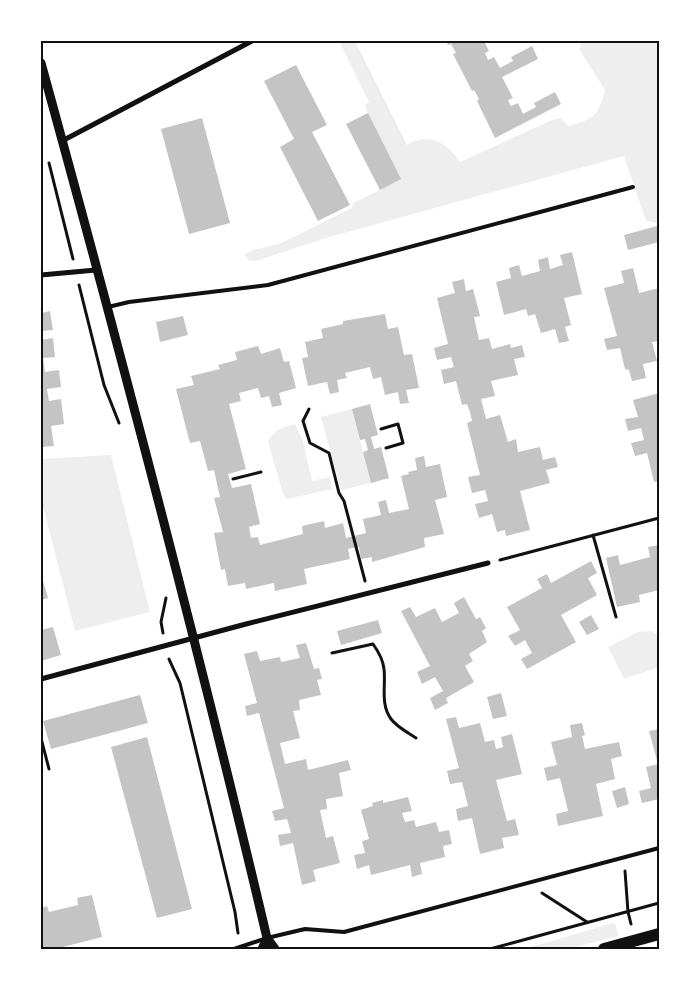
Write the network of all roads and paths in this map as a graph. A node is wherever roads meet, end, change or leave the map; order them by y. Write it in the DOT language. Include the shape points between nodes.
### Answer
graph roads {
  1 [pos="252,41"];
  2 [pos="41,63"];
  3 [pos="62,140"];
  4 [pos="48,159"];
  5 [pos="632,187"];
  6 [pos="96,270"];
  7 [pos="76,272"];
  8 [pos="41,275"];
  9 [pos="106,307"];
  10 [pos="309,409"];
  11 [pos="121,427"];
  12 [pos="381,429"];
  13 [pos="386,448"];
  14 [pos="262,472"];
  15 [pos="233,479"];
  16 [pos="659,518"];
  17 [pos="593,535"];
  18 [pos="488,563"];
  19 [pos="369,593"];
  20 [pos="166,597"];
  21 [pos="616,618"];
  22 [pos="194,638"];
  23 [pos="166,645"];
  24 [pos="332,653"];
  25 [pos="41,678"];
  26 [pos="41,738"];
  27 [pos="416,738"];
  28 [pos="49,769"];
  29 [pos="659,848"];
  30 [pos="627,857"];
  31 [pos="527,883"];
  32 [pos="659,904"];
  33 [pos="628,912"];
  34 [pos="587,923"];
  35 [pos="659,934"];
  36 [pos="267,938"];
  37 [pos="239,947"];
  38 [pos="234,949"];
  39 [pos="262,949"];
  40 [pos="276,949"];
  41 [pos="490,949"];
  42 [pos="604,949"];
  1 -- 3 [label="street"];
  2 -- 3 [label="street"];
  3 -- 6 [label="street"];
  4 -- 7 [label="path"];
  5 -- 9 [label="lane" via="268,285"];
  6 -- 7 [label="street"];
  6 -- 9 [label="street"];
  7 -- 8 [label="street"];
  7 -- 11 [label="path" via="104,385"];
  9 -- 22 [label="street"];
  10 -- 19 [label="path" via="304,421 310,444 329,453"];
  12 -- 13 [label="path" via="398,424 403,443"];
  14 -- 15 [label="path"];
  16 -- 17 [label="path"];
  17 -- 18 [label="path"];
  17 -- 21 [label="path"];
  18 -- 19 [label="street"];
  19 -- 22 [label="street"];
  20 -- 23 [label="path" via="161,622"];
  22 -- 23 [label="street"];
  22 -- 36 [label="street"];
  23 -- 25 [label="street"];
  23 -- 37 [label="path" via="170,664 180,683 235,912"];
  24 -- 27 [label="path" via="373,644 384,669 383,693 389,717"];
  26 -- 28 [label="path"];
  29 -- 30 [label="lane"];
  30 -- 31 [label="lane"];
  30 -- 33 [label="path"];
  31 -- 34 [label="path"];
  31 -- 36 [label="lane" via="344,932 306,929"];
  32 -- 33 [label="path"];
  33 -- 34 [label="path"];
  34 -- 41 [label="path"];
  35 -- 42 [label="main road"];
  36 -- 37 [label="lane"];
  36 -- 39 [label="street"];
  36 -- 40 [label="street"];
  37 -- 38 [label="lane"];
}
